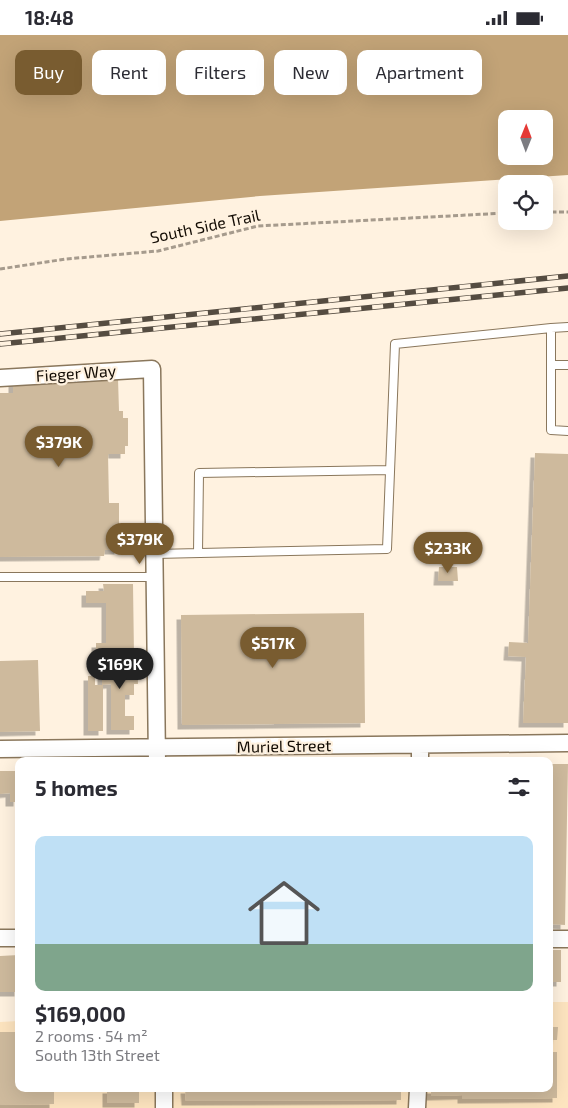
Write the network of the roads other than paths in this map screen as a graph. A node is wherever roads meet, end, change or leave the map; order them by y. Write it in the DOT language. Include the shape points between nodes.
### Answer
graph roads {
  1 [pos="568,327"];
  2 [pos="550,328"];
  3 [pos="550,365"];
  4 [pos="568,365"];
  5 [pos="0,378"];
  6 [pos="568,431"];
  7 [pos="390,470"];
  8 [pos="198,553"];
  9 [pos="156,554"];
  10 [pos="0,577"];
  11 [pos="156,577"];
  12 [pos="568,743"];
  13 [pos="420,745"];
  14 [pos="0,749"];
  15 [pos="157,755"];
  16 [pos="420,757"];
  17 [pos="0,937"];
  18 [pos="15,937"];
  19 [pos="553,939"];
  20 [pos="568,939"];
  21 [pos="164,1092"];
  22 [pos="418,1092"];
  23 [pos="164,1108"];
  24 [pos="417,1108"];
  1 -- 2 [label="lane"];
  2 -- 3 [label="lane"];
  2 -- 7 [label="lane" via="395,344"];
  3 -- 4 [label="lane"];
  3 -- 6 [label="lane" via="551,430"];
  5 -- 9 [label="street, Fieger Way" via="152,369"];
  7 -- 8 [label="lane" via="387,549"];
  7 -- 8 [label="lane" via="199,473"];
  8 -- 9 [label="lane"];
  9 -- 11 [label="street"];
  10 -- 11 [label="lane"];
  11 -- 15 [label="street"];
  12 -- 13 [label="street, Muriel Street"];
  13 -- 15 [label="street, Muriel Street"];
  13 -- 16 [label="street"];
  14 -- 15 [label="street, Muriel Street"];
  17 -- 18 [label="street"];
  19 -- 20 [label="street"];
  21 -- 23 [label="street"];
  22 -- 24 [label="street"];
}
